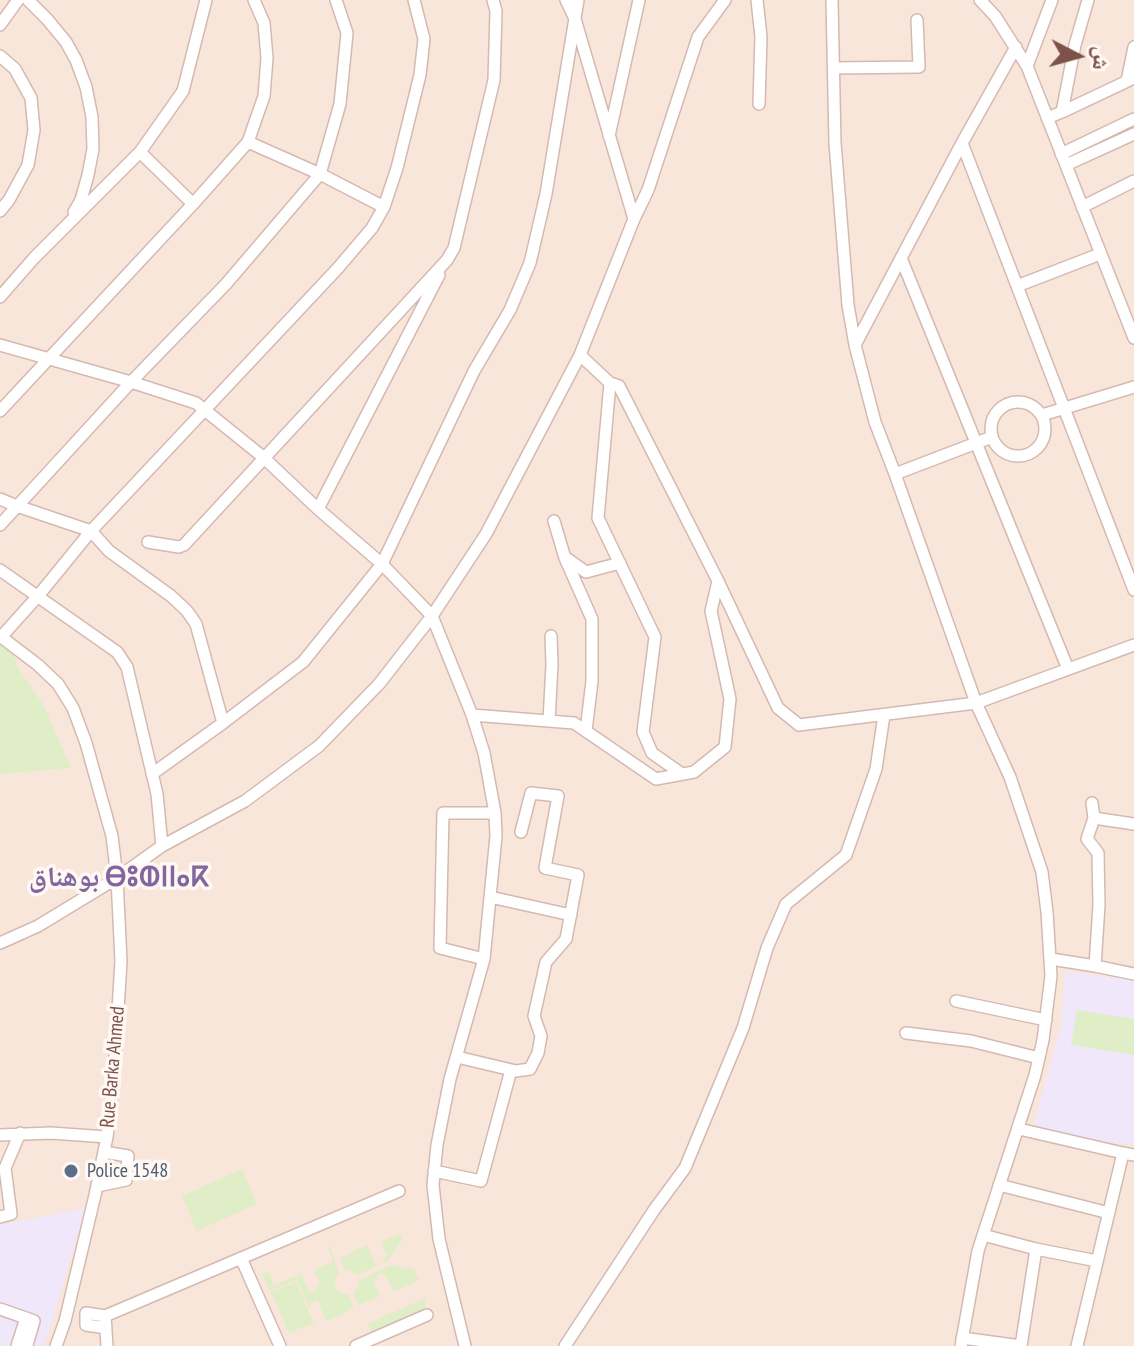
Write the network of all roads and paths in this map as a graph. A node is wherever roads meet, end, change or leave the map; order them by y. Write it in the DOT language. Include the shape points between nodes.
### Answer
graph roads {
  1 [pos="18,0"];
  2 [pos="28,0"];
  3 [pos="206,0"];
  4 [pos="254,0"];
  5 [pos="336,0"];
  6 [pos="414,0"];
  7 [pos="493,0"];
  8 [pos="566,0"];
  9 [pos="578,0"];
  10 [pos="639,0"];
  11 [pos="725,0"];
  12 [pos="757,0"];
  13 [pos="832,0"];
  14 [pos="980,0"];
  15 [pos="1052,0"];
  16 [pos="1088,0"];
  17 [pos="575,19"];
  18 [pos="917,20"];
  19 [pos="0,25"];
  20 [pos="1016,47"];
  21 [pos="1134,47"];
  22 [pos="0,56"];
  23 [pos="1027,66"];
  24 [pos="834,68"];
  25 [pos="1131,79"];
  26 [pos="759,104"];
  27 [pos="1062,112"];
  28 [pos="1047,118"];
  29 [pos="1134,119"];
  30 [pos="1134,134"];
  31 [pos="609,138"];
  32 [pos="248,142"];
  33 [pos="962,143"];
  34 [pos="140,152"];
  35 [pos="1064,159"];
  36 [pos="320,174"];
  37 [pos="1134,181"];
  38 [pos="193,204"];
  39 [pos="384,207"];
  40 [pos="1082,207"];
  41 [pos="0,211"];
  42 [pos="634,219"];
  43 [pos="68,223"];
  44 [pos="1100,254"];
  45 [pos="901,258"];
  46 [pos="447,260"];
  47 [pos="1017,286"];
  48 [pos="0,297"];
  49 [pos="1134,338"];
  50 [pos="0,345"];
  51 [pos="855,345"];
  52 [pos="580,355"];
  53 [pos="48,359"];
  54 [pos="131,382"];
  55 [pos="610,383"];
  56 [pos="1134,387"];
  57 [pos="1065,408"];
  58 [pos="206,410"];
  59 [pos="0,411"];
  60 [pos="1042,415"];
  61 [pos="992,437"];
  62 [pos="977,442"];
  63 [pos="263,457"];
  64 [pos="895,474"];
  65 [pos="0,499"];
  66 [pos="17,506"];
  67 [pos="318,509"];
  68 [pos="554,521"];
  69 [pos="0,525"];
  70 [pos="91,531"];
  71 [pos="148,542"];
  72 [pos="565,558"];
  73 [pos="620,563"];
  74 [pos="382,564"];
  75 [pos="0,570"];
  76 [pos="718,581"];
  77 [pos="1134,590"];
  78 [pos="38,596"];
  79 [pos="432,616"];
  80 [pos="0,636"];
  81 [pos="551,636"];
  82 [pos="1134,645"];
  83 [pos="1068,669"];
  84 [pos="976,703"];
  85 [pos="472,715"];
  86 [pos="884,715"];
  87 [pos="549,721"];
  88 [pos="223,723"];
  89 [pos="586,731"];
  90 [pos="152,774"];
  91 [pos="682,774"];
  92 [pos="1092,803"];
  93 [pos="495,813"];
  94 [pos="1094,818"];
  95 [pos="1134,824"];
  96 [pos="521,832"];
  97 [pos="162,846"];
  98 [pos="117,878"];
  99 [pos="490,897"];
  100 [pos="571,915"];
  101 [pos="0,943"];
  102 [pos="484,959"];
  103 [pos="1051,959"];
  104 [pos="1095,966"];
  105 [pos="1134,974"];
  106 [pos="956,1001"];
  107 [pos="1046,1020"];
  108 [pos="906,1033"];
  109 [pos="457,1057"];
  110 [pos="1039,1058"];
  111 [pos="511,1070"];
  112 [pos="1019,1129"];
  113 [pos="20,1133"];
  114 [pos="0,1135"];
  115 [pos="107,1137"];
  116 [pos="104,1152"];
  117 [pos="1129,1154"];
  118 [pos="3,1164"];
  119 [pos="434,1171"];
  120 [pos="999,1185"];
  121 [pos="97,1186"];
  122 [pos="399,1191"];
  123 [pos="1109,1213"];
  124 [pos="0,1217"];
  125 [pos="983,1235"];
  126 [pos="1036,1249"];
  127 [pos="241,1258"];
  128 [pos="1097,1261"];
  129 [pos="0,1309"];
  130 [pos="427,1315"];
  131 [pos="961,1342"];
  132 [pos="18,1344"];
  133 [pos="56,1346"];
  134 [pos="107,1346"];
  135 [pos="280,1346"];
  136 [pos="356,1346"];
  137 [pos="465,1346"];
  138 [pos="565,1346"];
  139 [pos="1022,1346"];
  140 [pos="1077,1346"];
  1 -- 19 [label="street"];
  2 -- 43 [label="street" via="76,60 92,117 88,175"];
  3 -- 34 [label="street" via="183,91"];
  4 -- 32 [label="street" via="264,23 267,58 264,96"];
  5 -- 36 [label="street" via="347,33 340,104"];
  6 -- 39 [label="street" via="423,55"];
  7 -- 46 [label="street" via="494,80"];
  8 -- 17 [label="street"];
  9 -- 17 [label="street"];
  10 -- 31 [label="street"];
  11 -- 42 [label="street" via="698,37"];
  12 -- 26 [label="street"];
  13 -- 24 [label="street"];
  14 -- 20 [label="street"];
  15 -- 23 [label="street"];
  16 -- 27 [label="street"];
  17 -- 31 [label="street"];
  17 -- 74 [label="street" via="530,263"];
  18 -- 24 [label="street" via="919,67"];
  20 -- 23 [label="street"];
  20 -- 33 [label="street"];
  21 -- 25 [label="street"];
  22 -- 41 [label="street" via="15,69 31,98 34,130 28,165"];
  23 -- 28 [label="street"];
  24 -- 51 [label="street" via="846,290"];
  25 -- 27 [label="street"];
  27 -- 28 [label="street"];
  28 -- 35 [label="street"];
  29 -- 35 [label="street"];
  30 -- 35 [label="street"];
  31 -- 42 [label="street"];
  32 -- 36 [label="street"];
  32 -- 38 [label="street"];
  33 -- 45 [label="street"];
  33 -- 47 [label="street"];
  34 -- 38 [label="street"];
  34 -- 43 [label="street"];
  35 -- 40 [label="street"];
  36 -- 39 [label="street"];
  36 -- 54 [label="street" via="226,284"];
  37 -- 40 [label="street"];
  38 -- 53 [label="street"];
  39 -- 58 [label="street" via="357,247"];
  40 -- 44 [label="street"];
  42 -- 52 [label="street"];
  43 -- 48 [label="street"];
  44 -- 47 [label="street"];
  44 -- 49 [label="street"];
  45 -- 51 [label="street"];
  45 -- 62 [label="street"];
  46 -- 63 [label="street"];
  46 -- 67 [label="street"];
  47 -- 57 [label="street"];
  50 -- 53 [label="street"];
  51 -- 64 [label="street"];
  52 -- 55 [label="street"];
  52 -- 79 [label="street" via="486,534"];
  53 -- 54 [label="street"];
  53 -- 59 [label="street"];
  54 -- 58 [label="street"];
  54 -- 66 [label="street"];
  55 -- 73 [label="street" via="598,518"];
  55 -- 76 [label="street" via="619,386"];
  56 -- 57 [label="street"];
  57 -- 60 [label="street"];
  57 -- 77 [label="street"];
  58 -- 63 [label="street"];
  58 -- 70 [label="street"];
  60 -- 61 [label="street" via="1029,403 1012,402 993,419"];
  60 -- 61 [label="street" via="1042,442 1029,454 1011,455"];
  61 -- 62 [label="street"];
  62 -- 64 [label="street"];
  62 -- 83 [label="street"];
  63 -- 67 [label="street"];
  63 -- 71 [label="street" via="184,545"];
  64 -- 84 [label="street"];
  65 -- 66 [label="street"];
  66 -- 69 [label="street"];
  66 -- 70 [label="street"];
  67 -- 74 [label="street"];
  68 -- 72 [label="street"];
  70 -- 78 [label="street"];
  70 -- 88 [label="street" via="109,551 171,596 196,624"];
  72 -- 73 [label="street" via="586,572"];
  72 -- 89 [label="street" via="592,619"];
  73 -- 91 [label="street" via="655,637 643,732 652,753"];
  74 -- 79 [label="street"];
  74 -- 88 [label="street" via="303,662"];
  75 -- 78 [label="street"];
  76 -- 86 [label="street" via="778,708 799,725"];
  76 -- 91 [label="street" via="711,611 730,699 725,747 694,772"];
  78 -- 80 [label="street"];
  78 -- 90 [label="street" via="117,652 127,667"];
  79 -- 85 [label="street"];
  79 -- 97 [label="street" via="379,684 319,746 245,801"];
  80 -- 98 [label="street, Rue Barka Ahmed" via="58,684 73,708 112,836"];
  81 -- 87 [label="street"];
  82 -- 83 [label="street"];
  83 -- 84 [label="street"];
  84 -- 86 [label="street"];
  84 -- 103 [label="street" via="1010,777 1042,872"];
  85 -- 87 [label="street"];
  85 -- 93 [label="street"];
  86 -- 138 [label="street" via="876,769 846,855 786,904 743,1028 685,1168"];
  87 -- 89 [label="street" via="574,723"];
  88 -- 90 [label="street"];
  89 -- 91 [label="street" via="656,779"];
  90 -- 97 [label="street"];
  92 -- 94 [label="street"];
  93 -- 99 [label="street"];
  93 -- 102 [label="street" via="443,813 440,948"];
  94 -- 95 [label="street"];
  94 -- 104 [label="street" via="1087,839 1098,853"];
  96 -- 100 [label="street" via="531,793 558,796 545,868 578,875"];
  97 -- 98 [label="street"];
  98 -- 101 [label="street"];
  98 -- 115 [label="street, Rue Barka Ahmed" via="121,961"];
  99 -- 100 [label="street"];
  99 -- 102 [label="street"];
  100 -- 111 [label="street" via="566,939 546,962 534,1016 541,1036 538,1053 530,1069"];
  102 -- 109 [label="street"];
  103 -- 104 [label="street"];
  103 -- 107 [label="street"];
  104 -- 105 [label="street"];
  106 -- 107 [label="street"];
  107 -- 110 [label="street"];
  108 -- 110 [label="street" via="971,1041"];
  109 -- 111 [label="street"];
  109 -- 119 [label="street"];
  110 -- 112 [label="street"];
  111 -- 119 [label="street" via="481,1181"];
  112 -- 117 [label="street"];
  112 -- 120 [label="street"];
  113 -- 114 [label="street"];
  113 -- 115 [label="street"];
  113 -- 118 [label="street"];
  115 -- 116 [label="street, Rue Barka Ahmed"];
  116 -- 121 [label="street, Rue Barka Ahmed"];
  116 -- 121 [label="street" via="128,1156 126,1180"];
  117 -- 123 [label="street"];
  118 -- 124 [label="street" via="11,1214"];
  119 -- 137 [label="street" via="439,1239"];
  120 -- 123 [label="street"];
  120 -- 125 [label="street"];
  121 -- 133 [label="street, Rue Barka Ahmed"];
  122 -- 127 [label="street"];
  123 -- 128 [label="street"];
  125 -- 126 [label="street"];
  125 -- 131 [label="street"];
  126 -- 128 [label="street"];
  126 -- 139 [label="street"];
  127 -- 134 [label="street" via="106,1322"];
  127 -- 135 [label="street"];
  128 -- 140 [label="street"];
  129 -- 132 [label="street" via="34,1321 27,1345"];
  130 -- 136 [label="street"];
  131 -- 139 [label="street"];
}
